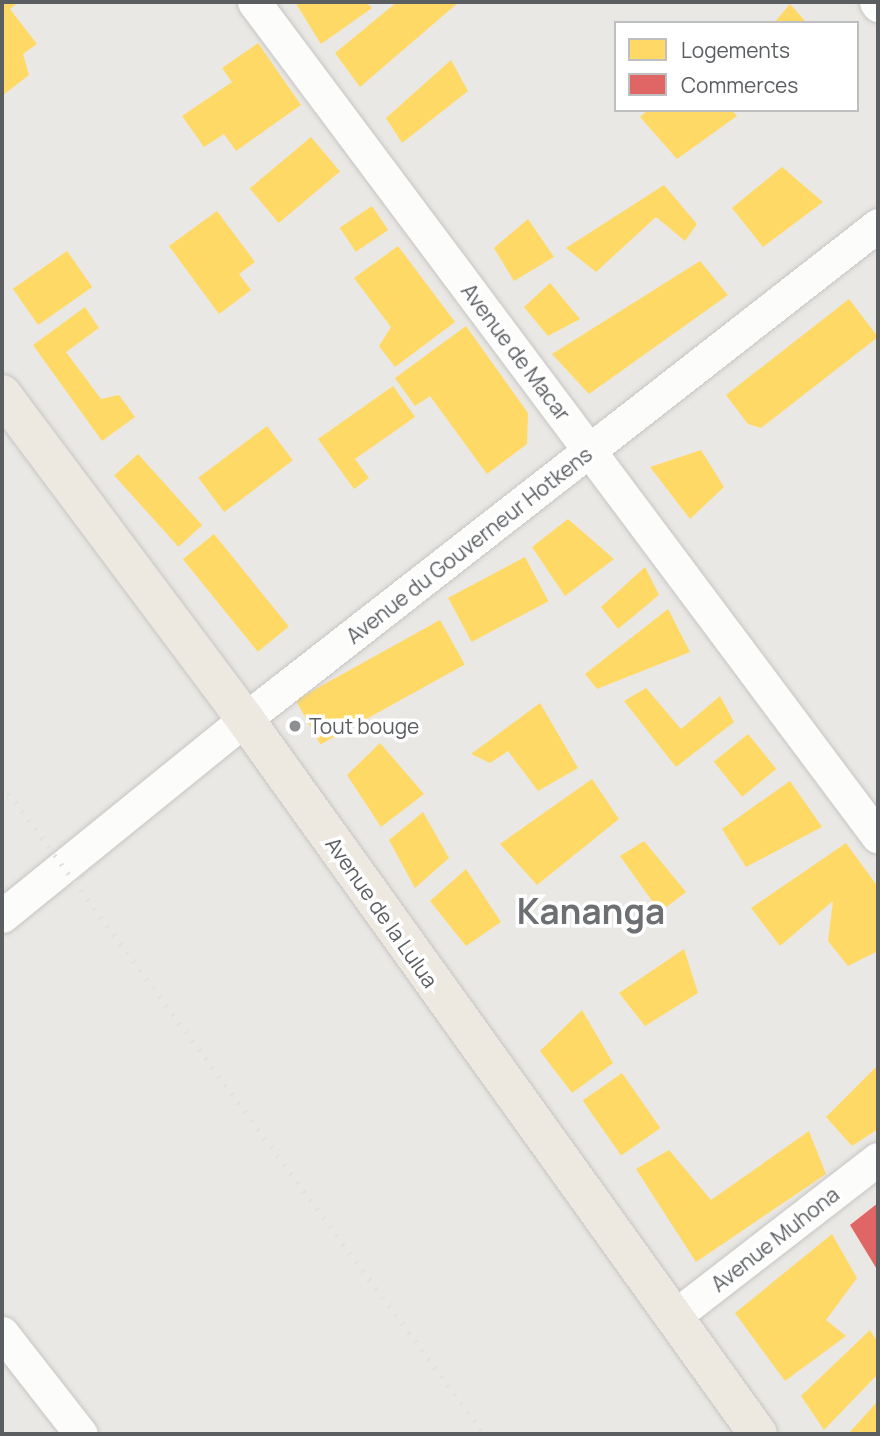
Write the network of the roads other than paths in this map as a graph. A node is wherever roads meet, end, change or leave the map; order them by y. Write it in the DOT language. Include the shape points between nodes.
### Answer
graph roads {
  1 [pos="254,2"];
  2 [pos="878,225"];
  3 [pos="2,394"];
  4 [pos="590,451"];
  5 [pos="245,719"];
  6 [pos="878,837"];
  7 [pos="2,916"];
  8 [pos="878,1159"];
  9 [pos="671,1318"];
  10 [pos="2,1333"];
  11 [pos="81,1434"];
  12 [pos="758,1434"];
  1 -- 4 [label="street, Avenue de Macar"];
  2 -- 4 [label="street, Avenue du Gouverneur Hotkens"];
  3 -- 5 [label="highway, Avenue de la Lulua"];
  4 -- 5 [label="street, Avenue du Gouverneur Hotkens"];
  4 -- 6 [label="street, Avenue de Macar"];
  5 -- 7 [label="street, Avenue du Gouverneur Hotkens"];
  5 -- 9 [label="highway, Avenue de la Lulua"];
  8 -- 9 [label="street, Avenue Muhona"];
  9 -- 12 [label="highway, Avenue de la Lulua"];
  10 -- 11 [label="street"];
}
